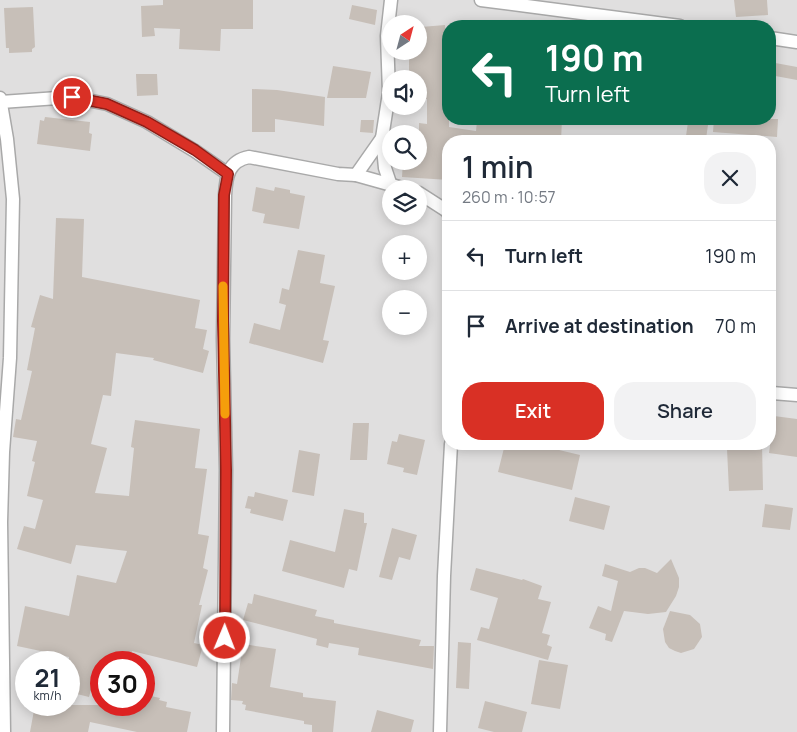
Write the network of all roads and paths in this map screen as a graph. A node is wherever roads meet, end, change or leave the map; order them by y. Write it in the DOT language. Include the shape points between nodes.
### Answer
graph roads {
  1 [pos="391,0"];
  2 [pos="482,0"];
  3 [pos="634,20"];
  4 [pos="776,39"];
  5 [pos="797,42"];
  6 [pos="0,100"];
  7 [pos="384,125"];
  8 [pos="382,138"];
  9 [pos="228,174"];
  10 [pos="356,175"];
  11 [pos="382,181"];
  12 [pos="427,198"];
  13 [pos="442,207"];
  14 [pos="776,393"];
  15 [pos="797,395"];
  16 [pos="451,450"];
  17 [pos="1,452"];
  18 [pos="4,732"];
  19 [pos="223,732"];
  20 [pos="440,732"];
  1 -- 7 [label="street" via="387,36 389,93"];
  2 -- 3 [label="street"];
  4 -- 5 [label="street"];
  6 -- 9 [label="street" via="72,97 107,104 147,122"];
  6 -- 17 [label="street" via="13,199 10,358"];
  8 -- 10 [label="street"];
  9 -- 10 [label="street" via="240,159 249,157"];
  9 -- 19 [label="street" via="224,195 226,470"];
  10 -- 11 [label="street"];
  12 -- 13 [label="street"];
  14 -- 15 [label="street"];
  16 -- 20 [label="street"];
  17 -- 18 [label="street"];
}
